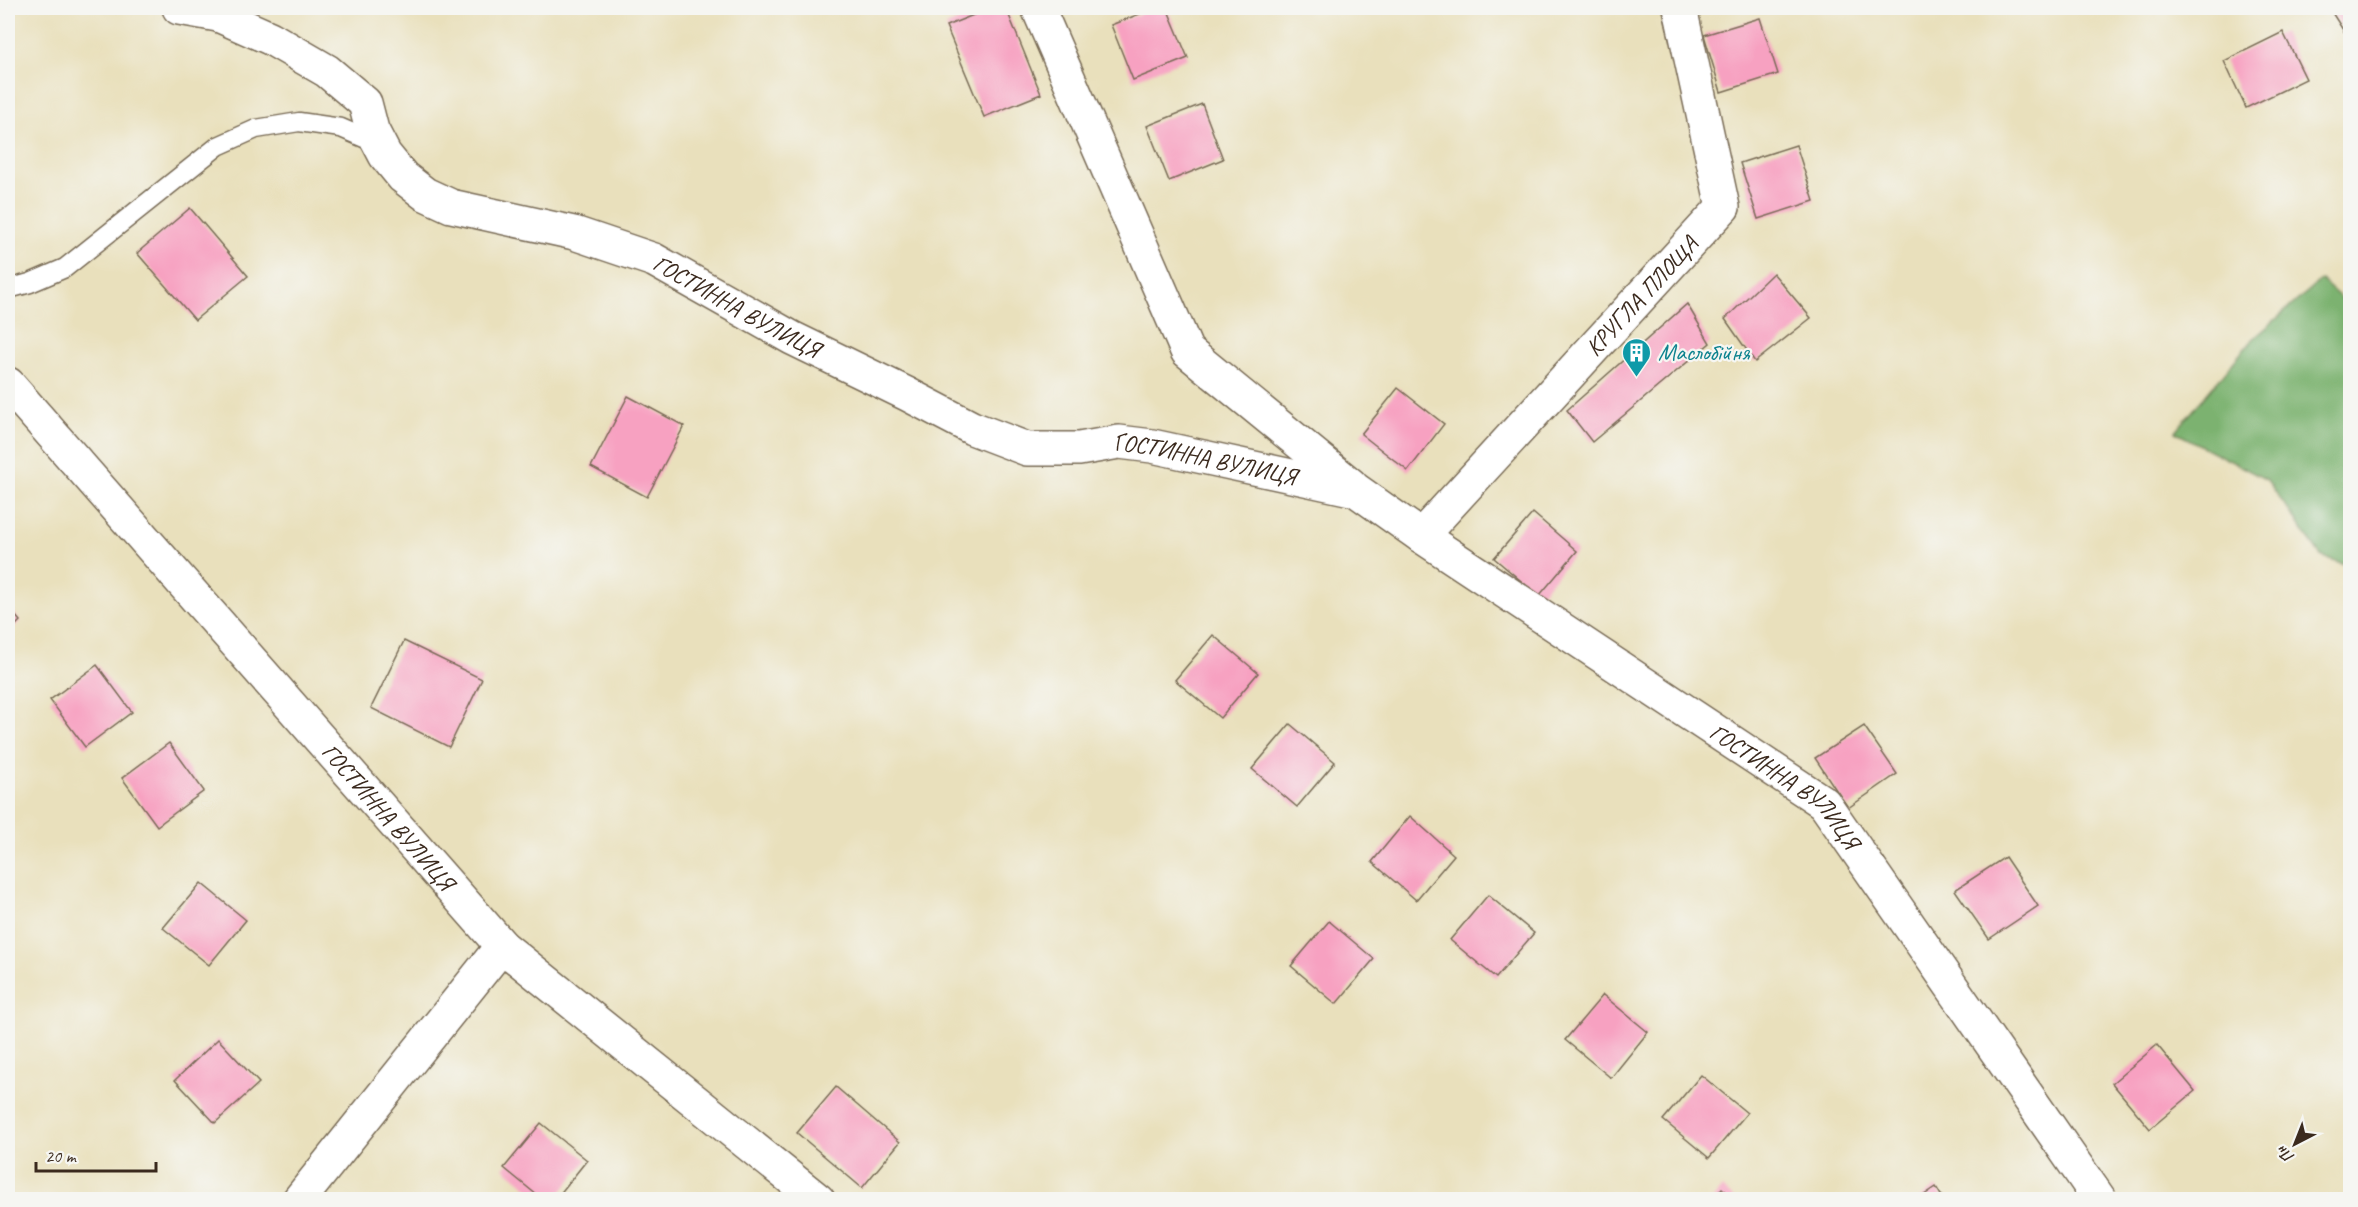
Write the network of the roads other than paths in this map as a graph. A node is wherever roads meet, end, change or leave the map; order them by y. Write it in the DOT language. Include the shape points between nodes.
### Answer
graph roads {
  1 [pos="179,8"];
  2 [pos="1038,8"];
  3 [pos="1680,8"];
  4 [pos="380,145"];
  5 [pos="8,289"];
  6 [pos="8,384"];
  7 [pos="1356,490"];
  8 [pos="1421,536"];
  9 [pos="502,946"];
  10 [pos="299,1200"];
  11 [pos="818,1200"];
  12 [pos="2100,1200"];
  1 -- 4 [label="street, ГОСТИННА ВУЛИЦЯ" via="218,15 260,33 327,71 365,103"];
  2 -- 7 [label="street, ГОСТИННА ВУЛИЦЯ" via="1187,351"];
  3 -- 8 [label="street, КРУГЛА ПЛОЩА" via="1723,207"];
  4 -- 5 [label="lane" via="341,128 299,122 256,129 218,146 64,268"];
  4 -- 7 [label="street, ГОСТИННА ВУЛИЦЯ" via="403,177 425,194 451,206 574,234 654,260 792,338 972,428 1027,449 1079,449 1119,442 1152,446"];
  6 -- 9 [label="street, ГОСТИННА ВУЛИЦЯ"];
  7 -- 8 [label="street, ГОСТИННА ВУЛИЦЯ"];
  8 -- 12 [label="street, ГОСТИННА ВУЛИЦЯ" via="1824,803"];
  9 -- 10 [label="street"];
  9 -- 11 [label="street, ГОСТИННА ВУЛИЦЯ"];
}
